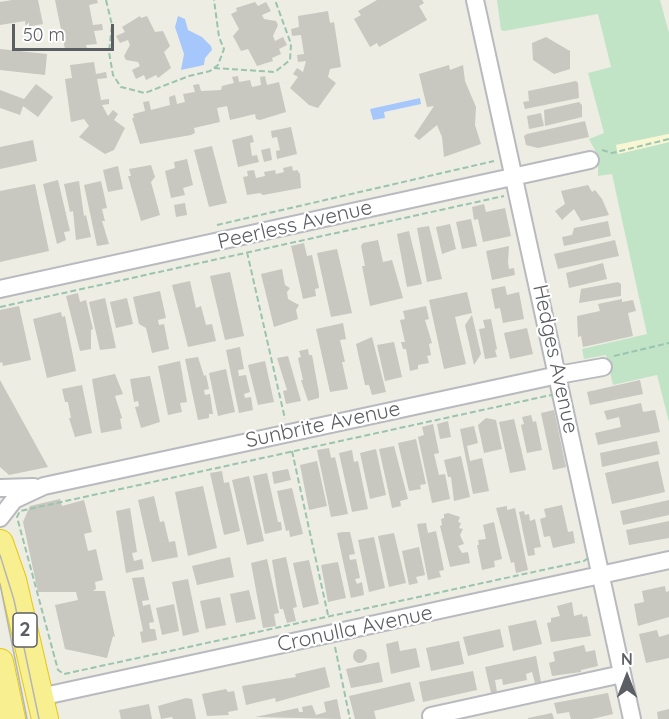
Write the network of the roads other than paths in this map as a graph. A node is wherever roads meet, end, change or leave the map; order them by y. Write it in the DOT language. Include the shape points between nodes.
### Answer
graph roads {
  1 [pos="475,0"];
  2 [pos="590,160"];
  3 [pos="514,176"];
  4 [pos="0,289"];
  5 [pos="603,368"];
  6 [pos="558,375"];
  7 [pos="44,486"];
  8 [pos="0,488"];
  9 [pos="0,518"];
  10 [pos="0,543"];
  11 [pos="669,560"];
  12 [pos="602,574"];
  13 [pos="0,662"];
  14 [pos="622,674"];
  15 [pos="42,708"];
  16 [pos="7,712"];
  17 [pos="431,716"];
  18 [pos="632,719"];
  1 -- 3 [label="street, Hedges Avenue"];
  2 -- 3 [label="street, Peerless Avenue"];
  3 -- 4 [label="street, Peerless Avenue" via="245,246"];
  3 -- 6 [label="street, Hedges Avenue"];
  5 -- 6 [label="street, Sunbrite Avenue"];
  6 -- 7 [label="street, Sunbrite Avenue"];
  6 -- 12 [label="street, Hedges Avenue"];
  7 -- 8 [label="street, Sunbrite Avenue"];
  7 -- 9 [label="street, Sunbrite Avenue" via="14,500"];
  10 -- 15 [label="highway, 2" via="13,579"];
  11 -- 12 [label="street, Cronulla Avenue"];
  12 -- 14 [label="street, Hedges Avenue"];
  12 -- 15 [label="street, Cronulla Avenue" via="332,634"];
  13 -- 16 [label="highway, 2"];
  14 -- 17 [label="street"];
  14 -- 18 [label="street, Hedges Avenue"];
}
